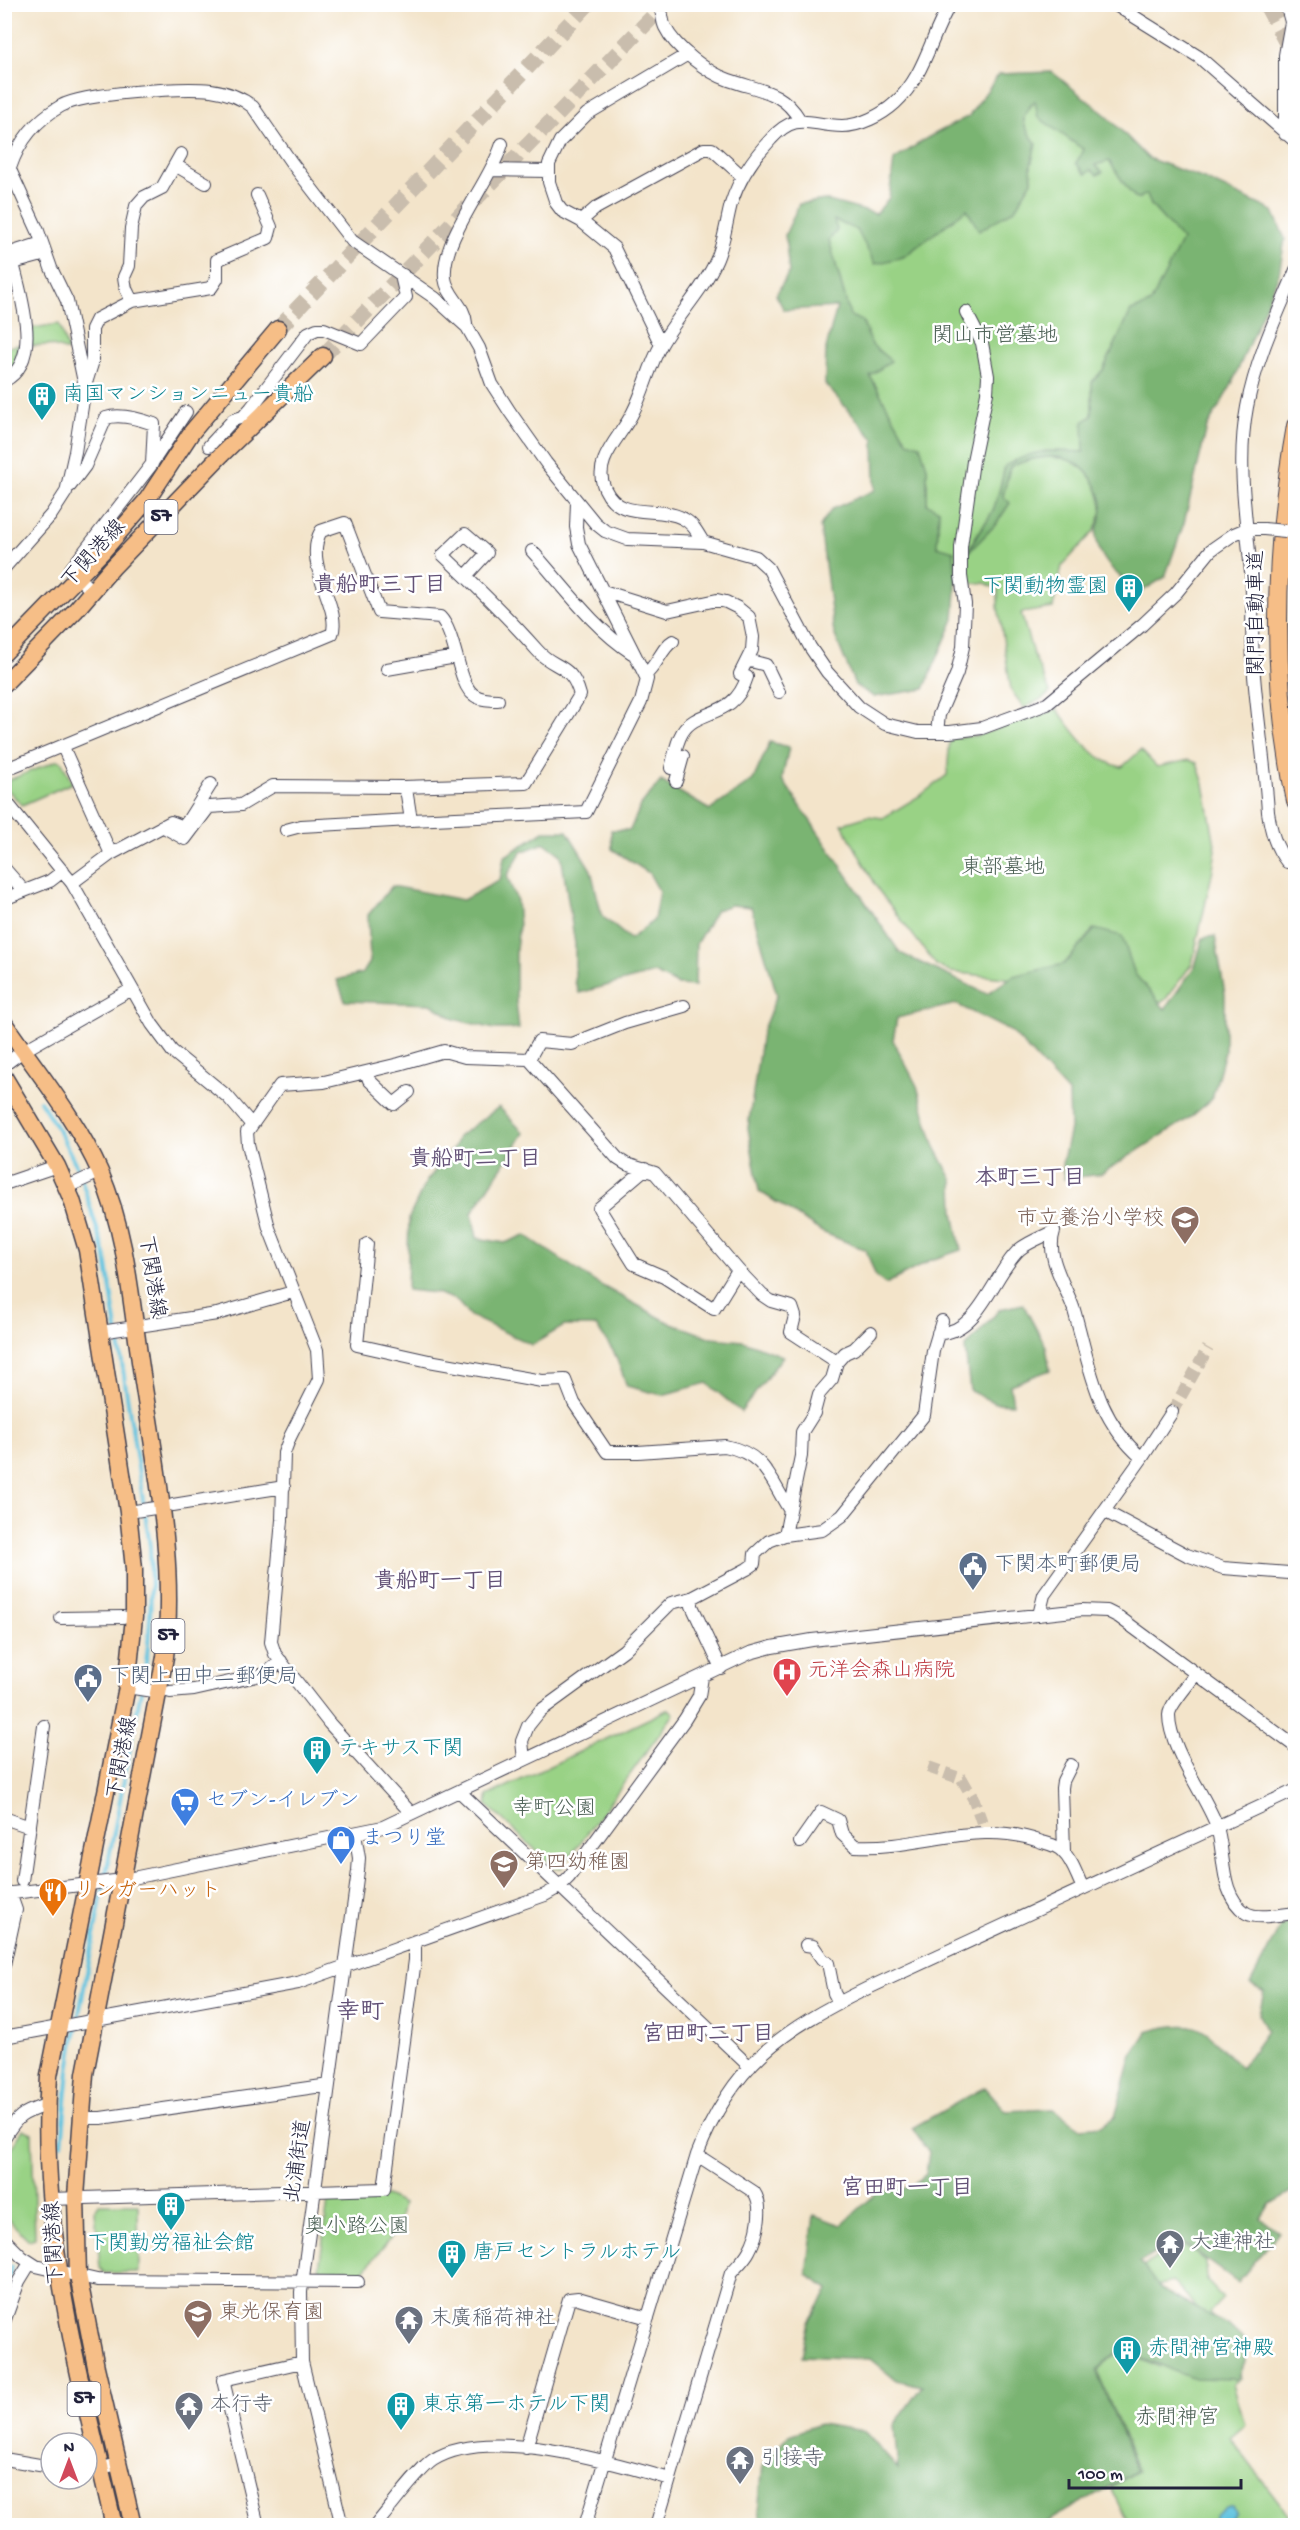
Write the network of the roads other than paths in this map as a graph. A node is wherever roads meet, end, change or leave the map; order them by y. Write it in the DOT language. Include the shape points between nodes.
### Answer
graph roads {
  1 [pos="660,4"];
  2 [pos="950,4"];
  3 [pos="1114,4"];
  4 [pos="1286,4"];
  5 [pos="688,54"];
  6 [pos="800,120"];
  7 [pos="1285,134"];
  8 [pos="1296,142"];
  9 [pos="502,144"];
  10 [pos="7,163"];
  11 [pos="492,170"];
  12 [pos="548,171"];
  13 [pos="743,177"];
  14 [pos="206,183"];
  15 [pos="257,195"];
  16 [pos="581,221"];
  17 [pos="44,249"];
  18 [pos="4,255"];
  19 [pos="1296,270"];
  20 [pos="403,275"];
  21 [pos="132,301"];
  22 [pos="966,312"];
  23 [pos="467,327"];
  24 [pos="278,328"];
  25 [pos="661,345"];
  26 [pos="323,356"];
  27 [pos="4,381"];
  28 [pos="85,387"];
  29 [pos="186,412"];
  30 [pos="1296,426"];
  31 [pos="191,433"];
  32 [pos="215,451"];
  33 [pos="152,464"];
  34 [pos="66,492"];
  35 [pos="577,502"];
  36 [pos="1246,529"];
  37 [pos="1296,532"];
  38 [pos="703,542"];
  39 [pos="532,551"];
  40 [pos="4,568"];
  41 [pos="466,576"];
  42 [pos="77,578"];
  43 [pos="91,590"];
  44 [pos="603,591"];
  45 [pos="673,642"];
  46 [pos="4,653"];
  47 [pos="633,653"];
  48 [pos="456,657"];
  49 [pos="747,660"];
  50 [pos="387,669"];
  51 [pos="645,675"];
  52 [pos="4,684"];
  53 [pos="779,692"];
  54 [pos="498,700"];
  55 [pos="692,724"];
  56 [pos="937,732"];
  57 [pos="63,747"];
  58 [pos="671,768"];
  59 [pos="4,770"];
  60 [pos="676,781"];
  61 [pos="211,784"];
  62 [pos="403,787"];
  63 [pos="4,799"];
  64 [pos="1296,801"];
  65 [pos="411,820"];
  66 [pos="162,826"];
  67 [pos="286,830"];
  68 [pos="111,854"];
  69 [pos="1296,860"];
  70 [pos="4,868"];
  71 [pos="63,871"];
  72 [pos="72,884"];
  73 [pos="24,891"];
  74 [pos="4,899"];
  75 [pos="132,989"];
  76 [pos="684,1006"];
  77 [pos="4,1023"];
  78 [pos="23,1051"];
  79 [pos="529,1059"];
  80 [pos="4,1065"];
  81 [pos="366,1072"];
  82 [pos="4,1077"];
  83 [pos="409,1092"];
  84 [pos="252,1125"];
  85 [pos="57,1166"];
  86 [pos="645,1169"];
  87 [pos="95,1174"];
  88 [pos="4,1184"];
  89 [pos="71,1185"];
  90 [pos="367,1244"];
  91 [pos="738,1270"];
  92 [pos="293,1292"];
  93 [pos="136,1327"];
  94 [pos="104,1332"];
  95 [pos="872,1332"];
  96 [pos="837,1362"];
  97 [pos="1172,1412"];
  98 [pos="1142,1458"];
  99 [pos="284,1487"];
  100 [pos="162,1507"];
  101 [pos="789,1509"];
  102 [pos="1104,1511"];
  103 [pos="132,1512"];
  104 [pos="785,1535"];
  105 [pos="1296,1576"];
  106 [pos="693,1598"];
  107 [pos="1040,1615"];
  108 [pos="123,1617"];
  109 [pos="61,1618"];
  110 [pos="281,1661"];
  111 [pos="721,1668"];
  112 [pos="1196,1674"];
  113 [pos="702,1677"];
  114 [pos="130,1688"];
  115 [pos="159,1692"];
  116 [pos="44,1726"];
  117 [pos="1296,1747"];
  118 [pos="524,1760"];
  119 [pos="1071,1765"];
  120 [pos="1296,1790"];
  121 [pos="459,1791"];
  122 [pos="411,1813"];
  123 [pos="4,1818"];
  124 [pos="1216,1825"];
  125 [pos="30,1827"];
  126 [pos="355,1834"];
  127 [pos="800,1842"];
  128 [pos="1064,1852"];
  129 [pos="22,1881"];
  130 [pos="105,1882"];
  131 [pos="559,1887"];
  132 [pos="1083,1888"];
  133 [pos="7,1894"];
  134 [pos="1296,1913"];
  135 [pos="415,1941"];
  136 [pos="806,1945"];
  137 [pos="4,1965"];
  138 [pos="345,1966"];
  139 [pos="839,2002"];
  140 [pos="91,2021"];
  141 [pos="63,2026"];
  142 [pos="4,2037"];
  143 [pos="750,2067"];
  144 [pos="329,2085"];
  145 [pos="46,2105"];
  146 [pos="80,2118"];
  147 [pos="4,2138"];
  148 [pos="697,2155"];
  149 [pos="315,2191"];
  150 [pos="75,2198"];
  151 [pos="50,2199"];
  152 [pos="6,2241"];
  153 [pos="4,2255"];
  154 [pos="30,2263"];
  155 [pos="58,2272"];
  156 [pos="78,2275"];
  157 [pos="303,2282"];
  158 [pos="358,2282"];
  159 [pos="648,2318"];
  160 [pos="4,2322"];
  161 [pos="302,2362"];
  162 [pos="87,2431"];
  163 [pos="526,2448"];
  164 [pos="4,2459"];
  165 [pos="605,2460"];
  166 [pos="119,2464"];
  167 [pos="39,2465"];
  168 [pos="99,2469"];
  169 [pos="670,2479"];
  170 [pos="99,2484"];
  171 [pos="114,2526"];
  172 [pos="133,2526"];
  173 [pos="258,2526"];
  174 [pos="342,2526"];
  175 [pos="375,2526"];
  176 [pos="585,2526"];
  177 [pos="656,2526"];
  1 -- 5 [label="street" via="665,27"];
  2 -- 6 [label="street" via="922,68 897,102 881,114 848,125"];
  3 -- 7 [label="street" via="1199,57"];
  4 -- 7 [label="street" via="1291,22 1285,55"];
  5 -- 6 [label="street" via="726,79 778,96 791,105"];
  5 -- 12 [label="street" via="586,114 560,141"];
  6 -- 13 [label="street" via="787,124 772,138"];
  7 -- 8 [label="street"];
  9 -- 11 [label="street"];
  10 -- 17 [label="street"];
  10 -- 20 [label="street" via="38,123 70,102 105,95 222,92 253,107 352,241"];
  11 -- 12 [label="street"];
  11 -- 23 [label="street" via="472,199 446,262 446,281"];
  12 -- 16 [label="street" via="556,203"];
  13 -- 16 [label="street" via="712,150 704,149 596,208"];
  13 -- 25 [label="street" via="716,261"];
  14 -- 21 [label="street" via="178,160 162,188 136,206 124,278"];
  15 -- 21 [label="street" via="271,234 217,260 217,279 212,288"];
  16 -- 25 [label="street" via="614,248"];
  17 -- 18 [label="street"];
  17 -- 27 [label="street" via="13,263 26,316 27,338 18,368"];
  17 -- 28 [label="street" via="67,301"];
  19 -- 36 [label="street" via="1259,358 1246,408 1241,466"];
  20 -- 23 [label="street" via="450,309"];
  20 -- 32 [label="street" via="406,297 361,344 328,330 308,333 251,408 243,417 233,420"];
  21 -- 28 [label="street" via="101,315 93,324 92,364"];
  22 -- 56 [label="street" via="982,343 987,393 961,547 963,647 939,715"];
  23 -- 35 [label="street" via="492,384"];
  24 -- 31 [label="main road, 下関港線 / 57"];
  25 -- 38 [label="street" via="633,412 604,459 602,482 618,504 638,512 682,518 693,525"];
  26 -- 32 [label="main road, 下関港線 / 57"];
  28 -- 34 [label="street"];
  29 -- 33 [label="street"];
  30 -- 64 [label="highway, 関門自動車道" via="1284,501 1277,621 1280,695"];
  31 -- 32 [label="street"];
  31 -- 42 [label="main road, 下関港線 / 57" via="147,500"];
  32 -- 43 [label="main road, 下関港線 / 57"];
  33 -- 34 [label="street" via="154,424 109,416 103,421 85,466"];
  33 -- 42 [label="street" via="76,560 70,570"];
  34 -- 40 [label="street"];
  35 -- 38 [label="street" via="605,531 627,539"];
  35 -- 44 [label="street" via="579,544"];
  36 -- 37 [label="street, bridge"];
  36 -- 56 [label="street" via="1211,550 1142,626 1078,676 1056,699 982,728"];
  36 -- 69 [label="street" via="1251,563 1253,663 1270,822 1279,852 1287,862"];
  38 -- 56 [label="street" via="763,562 810,647 859,707 885,724"];
  39 -- 47 [label="street" via="600,627"];
  41 -- 62 [label="street" via="537,650 561,665 580,695 526,783"];
  42 -- 43 [label="street"];
  42 -- 46 [label="main road, 下関港線 / 57"];
  43 -- 52 [label="main road, 下関港線 / 57"];
  44 -- 47 [label="street"];
  44 -- 49 [label="street" via="666,611 717,600 726,602 751,621 753,642"];
  45 -- 51 [label="street"];
  47 -- 51 [label="street"];
  48 -- 50 [label="street"];
  48 -- 54 [label="street" via="473,695"];
  48 -- 57 [label="street" via="447,624 440,617 379,612 345,523 321,531 316,540 319,580 335,623 332,634"];
  49 -- 53 [label="street" via="766,665"];
  49 -- 55 [label="street" via="740,674 747,677 731,704"];
  51 -- 65 [label="street" via="641,702 586,812"];
  55 -- 58 [label="street" via="682,733"];
  55 -- 60 [label="street"];
  57 -- 59 [label="street"];
  57 -- 68 [label="street"];
  61 -- 66 [label="street" via="184,827 171,822"];
  62 -- 65 [label="street"];
  62 -- 66 [label="street" via="273,786 241,806 209,807 185,839"];
  63 -- 71 [label="street"];
  65 -- 67 [label="street"];
  66 -- 68 [label="street"];
  68 -- 72 [label="street"];
  70 -- 73 [label="street"];
  71 -- 72 [label="street"];
  71 -- 73 [label="street"];
  72 -- 75 [label="street"];
  73 -- 74 [label="street"];
  75 -- 78 [label="street"];
  75 -- 84 [label="street" via="172,1051 228,1097"];
  76 -- 79 [label="street" via="572,1044 539,1041"];
  77 -- 78 [label="main road, 下関港線 / 57"];
  78 -- 80 [label="street"];
  78 -- 87 [label="main road, 下関港線 / 57" via="74,1121"];
  79 -- 81 [label="street" via="465,1057 444,1051"];
  79 -- 86 [label="street" via="618,1159"];
  81 -- 83 [label="street" via="369,1080 394,1104"];
  81 -- 84 [label="street" via="313,1084 280,1084"];
  82 -- 85 [label="main road, 下関港線 / 57"];
  84 -- 92 [label="street" via="247,1132 248,1144 258,1191"];
  85 -- 88 [label="street"];
  85 -- 89 [label="main road, 下関港線 / 57"];
  86 -- 91 [label="street" via="655,1173"];
  86 -- 91 [label="street" via="599,1208 630,1260 714,1310"];
  87 -- 89 [label="street"];
  87 -- 93 [label="main road, 下関港線 / 57" via="115,1211"];
  89 -- 94 [label="main road, 下関港線 / 57"];
  90 -- 101 [label="street" via="357,1345 536,1380 565,1380 574,1403 607,1452 733,1448 759,1460"];
  91 -- 96 [label="street" via="771,1301 792,1307 795,1316 791,1332"];
  92 -- 93 [label="street" via="217,1314"];
  92 -- 99 [label="street" via="317,1350 319,1378 287,1443"];
  93 -- 94 [label="street"];
  93 -- 100 [label="main road, 下関港線 / 57"];
  94 -- 103 [label="main road, 下関港線 / 57"];
  95 -- 96 [label="street"];
  96 -- 101 [label="street" via="832,1379 819,1394 814,1413 802,1432"];
  97 -- 98 [label="street"];
  98 -- 102 [label="street"];
  98 -- 104 [label="street" via="1120,1436 1091,1380 1074,1311 1057,1271 1053,1231 1021,1248 967,1323 948,1333 940,1327 924,1415 843,1515 822,1530"];
  99 -- 100 [label="street"];
  99 -- 110 [label="street" via="271,1626 271,1642"];
  100 -- 103 [label="street"];
  100 -- 115 [label="main road, 下関港線 / 57" via="169,1605"];
  101 -- 104 [label="street"];
  102 -- 105 [label="street" via="1187,1555 1223,1568"];
  102 -- 107 [label="street" via="1044,1594"];
  103 -- 114 [label="main road, 下関港線 / 57" via="134,1605"];
  104 -- 106 [label="street" via="757,1550 754,1564"];
  106 -- 111 [label="street" via="692,1606"];
  106 -- 118 [label="street" via="671,1603 624,1650 540,1711 522,1741"];
  107 -- 111 [label="street" via="792,1642 750,1653"];
  107 -- 112 [label="street" via="1107,1611"];
  108 -- 109 [label="street"];
  110 -- 115 [label="street" via="265,1674 194,1690"];
  110 -- 122 [label="street" via="329,1723"];
  111 -- 113 [label="street"];
  112 -- 117 [label="street"];
  112 -- 124 [label="street" via="1168,1714 1173,1736"];
  113 -- 118 [label="street"];
  113 -- 131 [label="street" via="699,1696 685,1719"];
  114 -- 115 [label="street"];
  114 -- 130 [label="main road, 下関港線 / 57"];
  115 -- 130 [label="main road, 下関港線 / 57"];
  116 -- 125 [label="street"];
  118 -- 121 [label="street"];
  119 -- 128 [label="street" via="1062,1788"];
  120 -- 124 [label="street"];
  121 -- 122 [label="street"];
  121 -- 131 [label="street"];
  122 -- 126 [label="street" via="383,1827"];
  123 -- 125 [label="street"];
  124 -- 132 [label="street"];
  124 -- 134 [label="street" via="1231,1895 1241,1909 1253,1916"];
  125 -- 129 [label="street"];
  126 -- 130 [label="street"];
  126 -- 138 [label="street, 北浦街道" via="359,1858"];
  127 -- 128 [label="street" via="821,1812 838,1820 843,1834 855,1846 999,1831 1031,1838"];
  128 -- 132 [label="street"];
  130 -- 133 [label="street"];
  130 -- 140 [label="main road, 下関港線 / 57"];
  130 -- 141 [label="main road, 下関港線 / 57"];
  131 -- 135 [label="street"];
  131 -- 143 [label="street"];
  132 -- 139 [label="street"];
  133 -- 137 [label="street" via="16,1910"];
  135 -- 138 [label="street"];
  135 -- 149 [label="street" via="384,2189"];
  136 -- 139 [label="street" via="813,1946 828,1963"];
  138 -- 140 [label="street" via="298,1983"];
  138 -- 144 [label="street, 北浦街道"];
  139 -- 143 [label="street" via="799,2024"];
  140 -- 141 [label="street"];
  140 -- 146 [label="main road, 下関港線 / 57"];
  141 -- 142 [label="street"];
  141 -- 145 [label="main road, 下関港線 / 57" via="49,2076"];
  143 -- 148 [label="street" via="722,2101"];
  144 -- 146 [label="street"];
  144 -- 149 [label="street, 北浦街道"];
  145 -- 147 [label="street" via="14,2120"];
  145 -- 151 [label="main road, 下関港線 / 57"];
  146 -- 150 [label="main road, 下関港線 / 57"];
  148 -- 159 [label="street"];
  148 -- 169 [label="street" via="754,2192 760,2207 748,2253 731,2273"];
  149 -- 150 [label="street"];
  149 -- 157 [label="street, 北浦街道"];
  150 -- 151 [label="street"];
  150 -- 156 [label="main road, 下関港線 / 57"];
  151 -- 155 [label="main road, 下関港線 / 57"];
  152 -- 153 [label="street"];
  152 -- 154 [label="street"];
  154 -- 155 [label="street"];
  154 -- 160 [label="street"];
  155 -- 156 [label="street"];
  155 -- 162 [label="main road, 下関港線 / 57"];
  156 -- 157 [label="street" via="97,2280"];
  156 -- 166 [label="main road, 下関港線 / 57"];
  157 -- 158 [label="street"];
  157 -- 161 [label="street, 北浦街道"];
  159 -- 163 [label="street" via="578,2298 569,2299"];
  159 -- 165 [label="street"];
  161 -- 173 [label="street" via="223,2380"];
  161 -- 174 [label="street, 北浦街道"];
  163 -- 165 [label="street"];
  163 -- 175 [label="street" via="476,2445 452,2450 431,2461"];
  164 -- 167 [label="street"];
  165 -- 169 [label="street"];
  165 -- 176 [label="street"];
  166 -- 168 [label="street"];
  166 -- 172 [label="main road, 下関港線 / 57"];
  169 -- 177 [label="street"];
  170 -- 171 [label="main road, 下関港線 / 57"];
}
